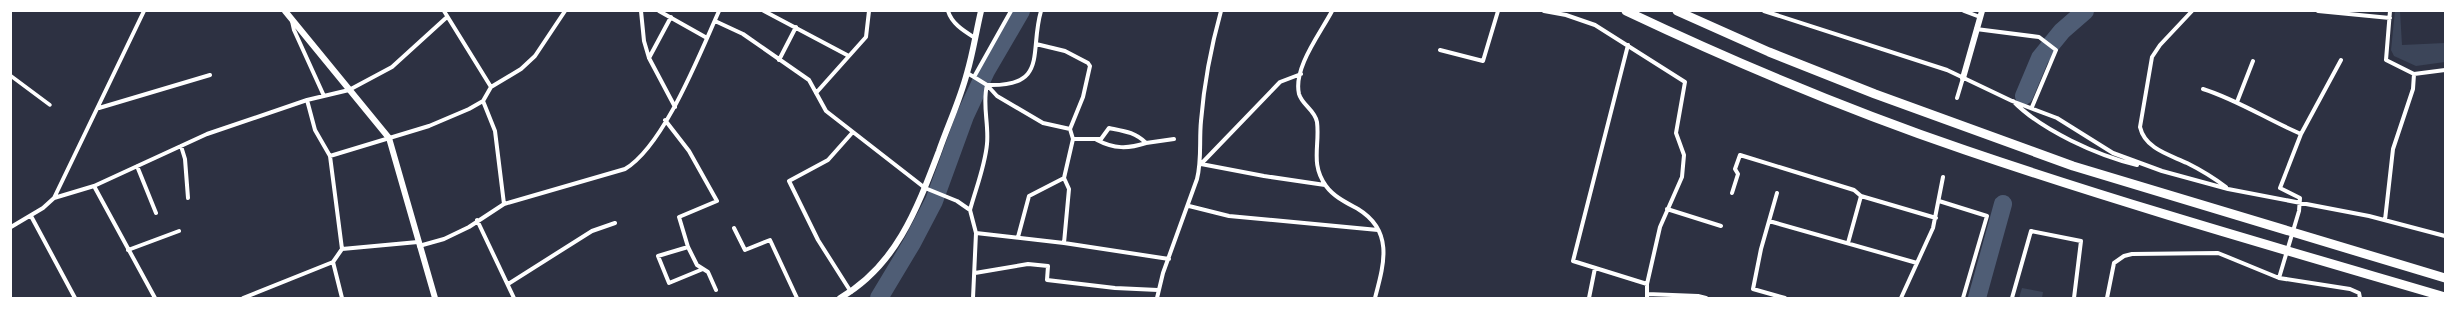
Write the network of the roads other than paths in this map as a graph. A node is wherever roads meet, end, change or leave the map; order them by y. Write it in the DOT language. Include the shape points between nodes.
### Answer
graph roads {
  1 [pos="144,11"];
  2 [pos="285,11"];
  3 [pos="444,11"];
  4 [pos="565,11"];
  5 [pos="641,11"];
  6 [pos="659,11"];
  7 [pos="719,11"];
  8 [pos="764,11"];
  9 [pos="869,11"];
  10 [pos="948,11"];
  11 [pos="981,11"];
  12 [pos="1011,11"];
  13 [pos="1041,11"];
  14 [pos="1221,11"];
  15 [pos="1332,11"];
  16 [pos="1498,11"];
  17 [pos="1544,11"];
  18 [pos="1626,11"];
  19 [pos="1677,11"];
  20 [pos="1764,11"];
  21 [pos="1964,11"];
  22 [pos="2192,11"];
  23 [pos="2318,11"];
  24 [pos="2390,11"];
  25 [pos="1981,14"];
  26 [pos="447,17"];
  27 [pos="671,17"];
  28 [pos="2390,18"];
  29 [pos="292,20"];
  30 [pos="715,21"];
  31 [pos="796,27"];
  32 [pos="1976,29"];
  33 [pos="707,38"];
  34 [pos="975,38"];
  35 [pos="1036,44"];
  36 [pos="1628,45"];
  37 [pos="1440,50"];
  38 [pos="847,55"];
  39 [pos="649,58"];
  40 [pos="779,60"];
  41 [pos="2341,60"];
  42 [pos="2253,61"];
  43 [pos="2445,70"];
  44 [pos="967,73"];
  45 [pos="1301,74"];
  46 [pos="2414,74"];
  47 [pos="210,75"];
  48 [pos="11,76"];
  49 [pos="974,77"];
  50 [pos="1963,78"];
  51 [pos="987,85"];
  52 [pos="491,87"];
  53 [pos="2203,89"];
  54 [pos="349,90"];
  55 [pos="816,92"];
  56 [pos="324,96"];
  57 [pos="1957,98"];
  58 [pos="307,100"];
  59 [pos="483,100"];
  60 [pos="2012,101"];
  61 [pos="2237,102"];
  62 [pos="50,105"];
  63 [pos="675,107"];
  64 [pos="2032,107"];
  65 [pos="99,108"];
  66 [pos="666,120"];
  67 [pos="1070,129"];
  68 [pos="852,133"];
  69 [pos="2301,134"];
  70 [pos="389,138"];
  71 [pos="1174,139"];
  72 [pos="1073,140"];
  73 [pos="1097,140"];
  74 [pos="1146,143"];
  75 [pos="181,146"];
  76 [pos="330,156"];
  77 [pos="1201,164"];
  78 [pos="137,166"];
  79 [pos="2162,171"];
  80 [pos="1943,176"];
  81 [pos="1064,178"];
  82 [pos="1325,185"];
  83 [pos="94,186"];
  84 [pos="925,188"];
  85 [pos="2228,189"];
  86 [pos="1732,193"];
  87 [pos="1777,193"];
  88 [pos="1861,196"];
  89 [pos="54,198"];
  90 [pos="188,198"];
  91 [pos="1939,201"];
  92 [pos="2300,203"];
  93 [pos="504,204"];
  94 [pos="1189,206"];
  95 [pos="1667,209"];
  96 [pos="970,210"];
  97 [pos="156,213"];
  98 [pos="31,216"];
  99 [pos="1936,218"];
  100 [pos="477,220"];
  101 [pos="2385,220"];
  102 [pos="1769,221"];
  103 [pos="615,223"];
  104 [pos="1721,226"];
  105 [pos="11,227"];
  106 [pos="734,228"];
  107 [pos="1378,230"];
  108 [pos="179,231"];
  109 [pos="976,234"];
  110 [pos="2445,236"];
  111 [pos="1018,237"];
  112 [pos="1064,243"];
  113 [pos="1848,243"];
  114 [pos="419,244"];
  115 [pos="688,247"];
  116 [pos="342,249"];
  117 [pos="128,250"];
  118 [pos="1169,259"];
  119 [pos="333,262"];
  120 [pos="1917,263"];
  121 [pos="1595,268"];
  122 [pos="703,269"];
  123 [pos="974,273"];
  124 [pos="2279,278"];
  125 [pos="2445,278"];
  126 [pos="508,284"];
  127 [pos="1647,284"];
  128 [pos="716,290"];
  129 [pos="1158,290"];
  130 [pos="851,292"];
  131 [pos="1647,296"];
  132 [pos="2445,297"];
  133 [pos="75,298"];
  134 [pos="155,298"];
  135 [pos="243,298"];
  136 [pos="342,298"];
  137 [pos="435,298"];
  138 [pos="514,298"];
  139 [pos="797,298"];
  140 [pos="840,298"];
  141 [pos="974,298"];
  142 [pos="1157,298"];
  143 [pos="1375,298"];
  144 [pos="1589,298"];
  145 [pos="1706,298"];
  146 [pos="1785,298"];
  147 [pos="1900,298"];
  148 [pos="1963,298"];
  149 [pos="2012,298"];
  150 [pos="2074,298"];
  151 [pos="2107,298"];
  152 [pos="2360,298"];
  1 -- 65 [label="street"];
  2 -- 29 [label="street"];
  3 -- 26 [label="street"];
  4 -- 52 [label="street" via="535,56"];
  5 -- 39 [label="street" via="644,41"];
  6 -- 27 [label="street"];
  7 -- 30 [label="street"];
  8 -- 31 [label="street"];
  9 -- 38 [label="street" via="866,37"];
  10 -- 34 [label="street" via="959,28"];
  11 -- 34 [label="street"];
  12 -- 49 [label="street"];
  13 -- 35 [label="street"];
  14 -- 77 [label="street" via="1210,55 1203,105"];
  15 -- 45 [label="street" via="1312,44"];
  16 -- 37 [label="street" via="1483,61"];
  17 -- 36 [label="street" via="1582,20"];
  18 -- 132 [label="highway" via="1826,98 1965,150 2175,217"];
  19 -- 125 [label="highway" via="1769,52 1875,94 2073,166"];
  20 -- 50 [label="street" via="1947,70"];
  21 -- 25 [label="street"];
  22 -- 85 [label="street" via="2160,45 2152,58 2140,127 2142,136 2156,148 2212,177"];
  23 -- 28 [label="street"];
  24 -- 28 [label="street"];
  25 -- 32 [label="street"];
  26 -- 52 [label="street"];
  26 -- 54 [label="street" via="392,67"];
  27 -- 33 [label="street"];
  27 -- 39 [label="street"];
  28 -- 46 [label="street" via="2386,60"];
  29 -- 54 [label="street"];
  29 -- 56 [label="street" via="294,30"];
  30 -- 33 [label="street"];
  30 -- 40 [label="street" via="743,34"];
  31 -- 38 [label="street"];
  31 -- 40 [label="street"];
  32 -- 50 [label="street"];
  32 -- 64 [label="street" via="2039,36 2056,50"];
  33 -- 63 [label="street"];
  34 -- 44 [label="street"];
  35 -- 51 [label="street" via="1032,68 1023,80"];
  35 -- 67 [label="street" via="1065,51 1090,66 1083,97"];
  36 -- 95 [label="street" via="1685,82 1676,134 1684,155 1684,165 1678,188"];
  36 -- 121 [label="street" via="1573,261"];
  38 -- 55 [label="street"];
  39 -- 63 [label="street"];
  40 -- 55 [label="street" via="809,80"];
  41 -- 69 [label="street"];
  42 -- 61 [label="street"];
  43 -- 46 [label="street"];
  44 -- 49 [label="street"];
  44 -- 84 [label="street"];
  45 -- 77 [label="street" via="1280,82"];
  45 -- 82 [label="street" via="1299,96 1315,116 1315,155"];
  46 -- 101 [label="street" via="2413,89 2393,149"];
  47 -- 65 [label="street"];
  48 -- 62 [label="street"];
  49 -- 51 [label="street"];
  50 -- 57 [label="street"];
  50 -- 60 [label="street"];
  51 -- 67 [label="street" via="997,96 1043,123"];
  51 -- 96 [label="street" via="984,102 986,155"];
  52 -- 59 [label="street"];
  53 -- 61 [label="street"];
  54 -- 56 [label="street"];
  54 -- 70 [label="street"];
  55 -- 68 [label="street" via="826,111"];
  56 -- 58 [label="street"];
  58 -- 75 [label="street" via="207,134"];
  58 -- 76 [label="street" via="315,130"];
  59 -- 70 [label="street" via="444,121"];
  59 -- 93 [label="street" via="495,131"];
  60 -- 64 [label="street"];
  60 -- 79 [label="street" via="2020,109 2074,141 2132,164"];
  61 -- 69 [label="street" via="2272,122"];
  63 -- 66 [label="street"];
  64 -- 79 [label="street" via="2057,118 2113,153"];
  65 -- 89 [label="street"];
  66 -- 93 [label="street" via="638,161 626,169"];
  66 -- 115 [label="street" via="689,151 717,201 679,217"];
  67 -- 72 [label="street"];
  68 -- 84 [label="street"];
  68 -- 130 [label="street" via="828,160 789,181 818,240"];
  69 -- 92 [label="street" via="2280,188 2300,198"];
  70 -- 76 [label="street"];
  70 -- 114 [label="street"];
  71 -- 74 [label="street"];
  72 -- 73 [label="street"];
  72 -- 81 [label="street"];
  73 -- 74 [label="street" via="1126,148"];
  73 -- 74 [label="street" via="1101,139 1109,128 1137,134"];
  75 -- 78 [label="street"];
  75 -- 90 [label="street" via="185,159"];
  76 -- 116 [label="street"];
  77 -- 82 [label="street"];
  77 -- 94 [label="street"];
  78 -- 83 [label="street"];
  78 -- 97 [label="street"];
  79 -- 85 [label="street"];
  80 -- 91 [label="street"];
  81 -- 111 [label="street" via="1028,196"];
  81 -- 112 [label="street" via="1069,189"];
  82 -- 107 [label="street" via="1331,193 1370,217"];
  83 -- 89 [label="street"];
  83 -- 117 [label="street"];
  84 -- 96 [label="street" via="942,194"];
  84 -- 130 [label="street" via="898,244 878,268"];
  85 -- 92 [label="street"];
  86 -- 88 [label="street" via="1738,174 1735,169 1740,155 1854,190"];
  87 -- 102 [label="street"];
  88 -- 99 [label="street"];
  88 -- 113 [label="street"];
  89 -- 98 [label="street"];
  91 -- 99 [label="street"];
  91 -- 148 [label="street" via="1986,216"];
  92 -- 101 [label="street" via="2332,207"];
  92 -- 124 [label="street"];
  93 -- 100 [label="street"];
  94 -- 107 [label="street" via="1229,216"];
  94 -- 118 [label="street"];
  95 -- 104 [label="street"];
  95 -- 127 [label="street"];
  96 -- 109 [label="street"];
  98 -- 105 [label="street"];
  98 -- 133 [label="street"];
  99 -- 120 [label="street"];
  100 -- 114 [label="street" via="444,239"];
  100 -- 126 [label="street"];
  101 -- 110 [label="street"];
  102 -- 113 [label="street"];
  102 -- 146 [label="street" via="1753,289"];
  103 -- 126 [label="street" via="592,231"];
  106 -- 139 [label="street" via="745,250 770,240"];
  107 -- 143 [label="street" via="1385,247"];
  108 -- 117 [label="street"];
  109 -- 111 [label="street"];
  109 -- 123 [label="street"];
  111 -- 112 [label="street"];
  112 -- 118 [label="street"];
  113 -- 120 [label="street"];
  114 -- 116 [label="street"];
  114 -- 137 [label="street"];
  115 -- 122 [label="street" via="697,265"];
  115 -- 122 [label="street" via="658,256 669,283"];
  116 -- 119 [label="street"];
  117 -- 134 [label="street"];
  118 -- 129 [label="street"];
  119 -- 135 [label="street"];
  119 -- 136 [label="street"];
  120 -- 147 [label="street"];
  121 -- 127 [label="street"];
  121 -- 144 [label="street"];
  122 -- 128 [label="street" via="708,272"];
  123 -- 129 [label="street" via="1028,264 1048,266 1047,280"];
  123 -- 141 [label="street"];
  124 -- 151 [label="street" via="2218,253 2132,254 2114,263"];
  124 -- 152 [label="street" via="2350,289 2359,293"];
  126 -- 138 [label="street"];
  127 -- 131 [label="street"];
  129 -- 142 [label="street"];
  130 -- 140 [label="street"];
  131 -- 145 [label="street"];
  149 -- 150 [label="street" via="2030,231 2081,241"];
}
